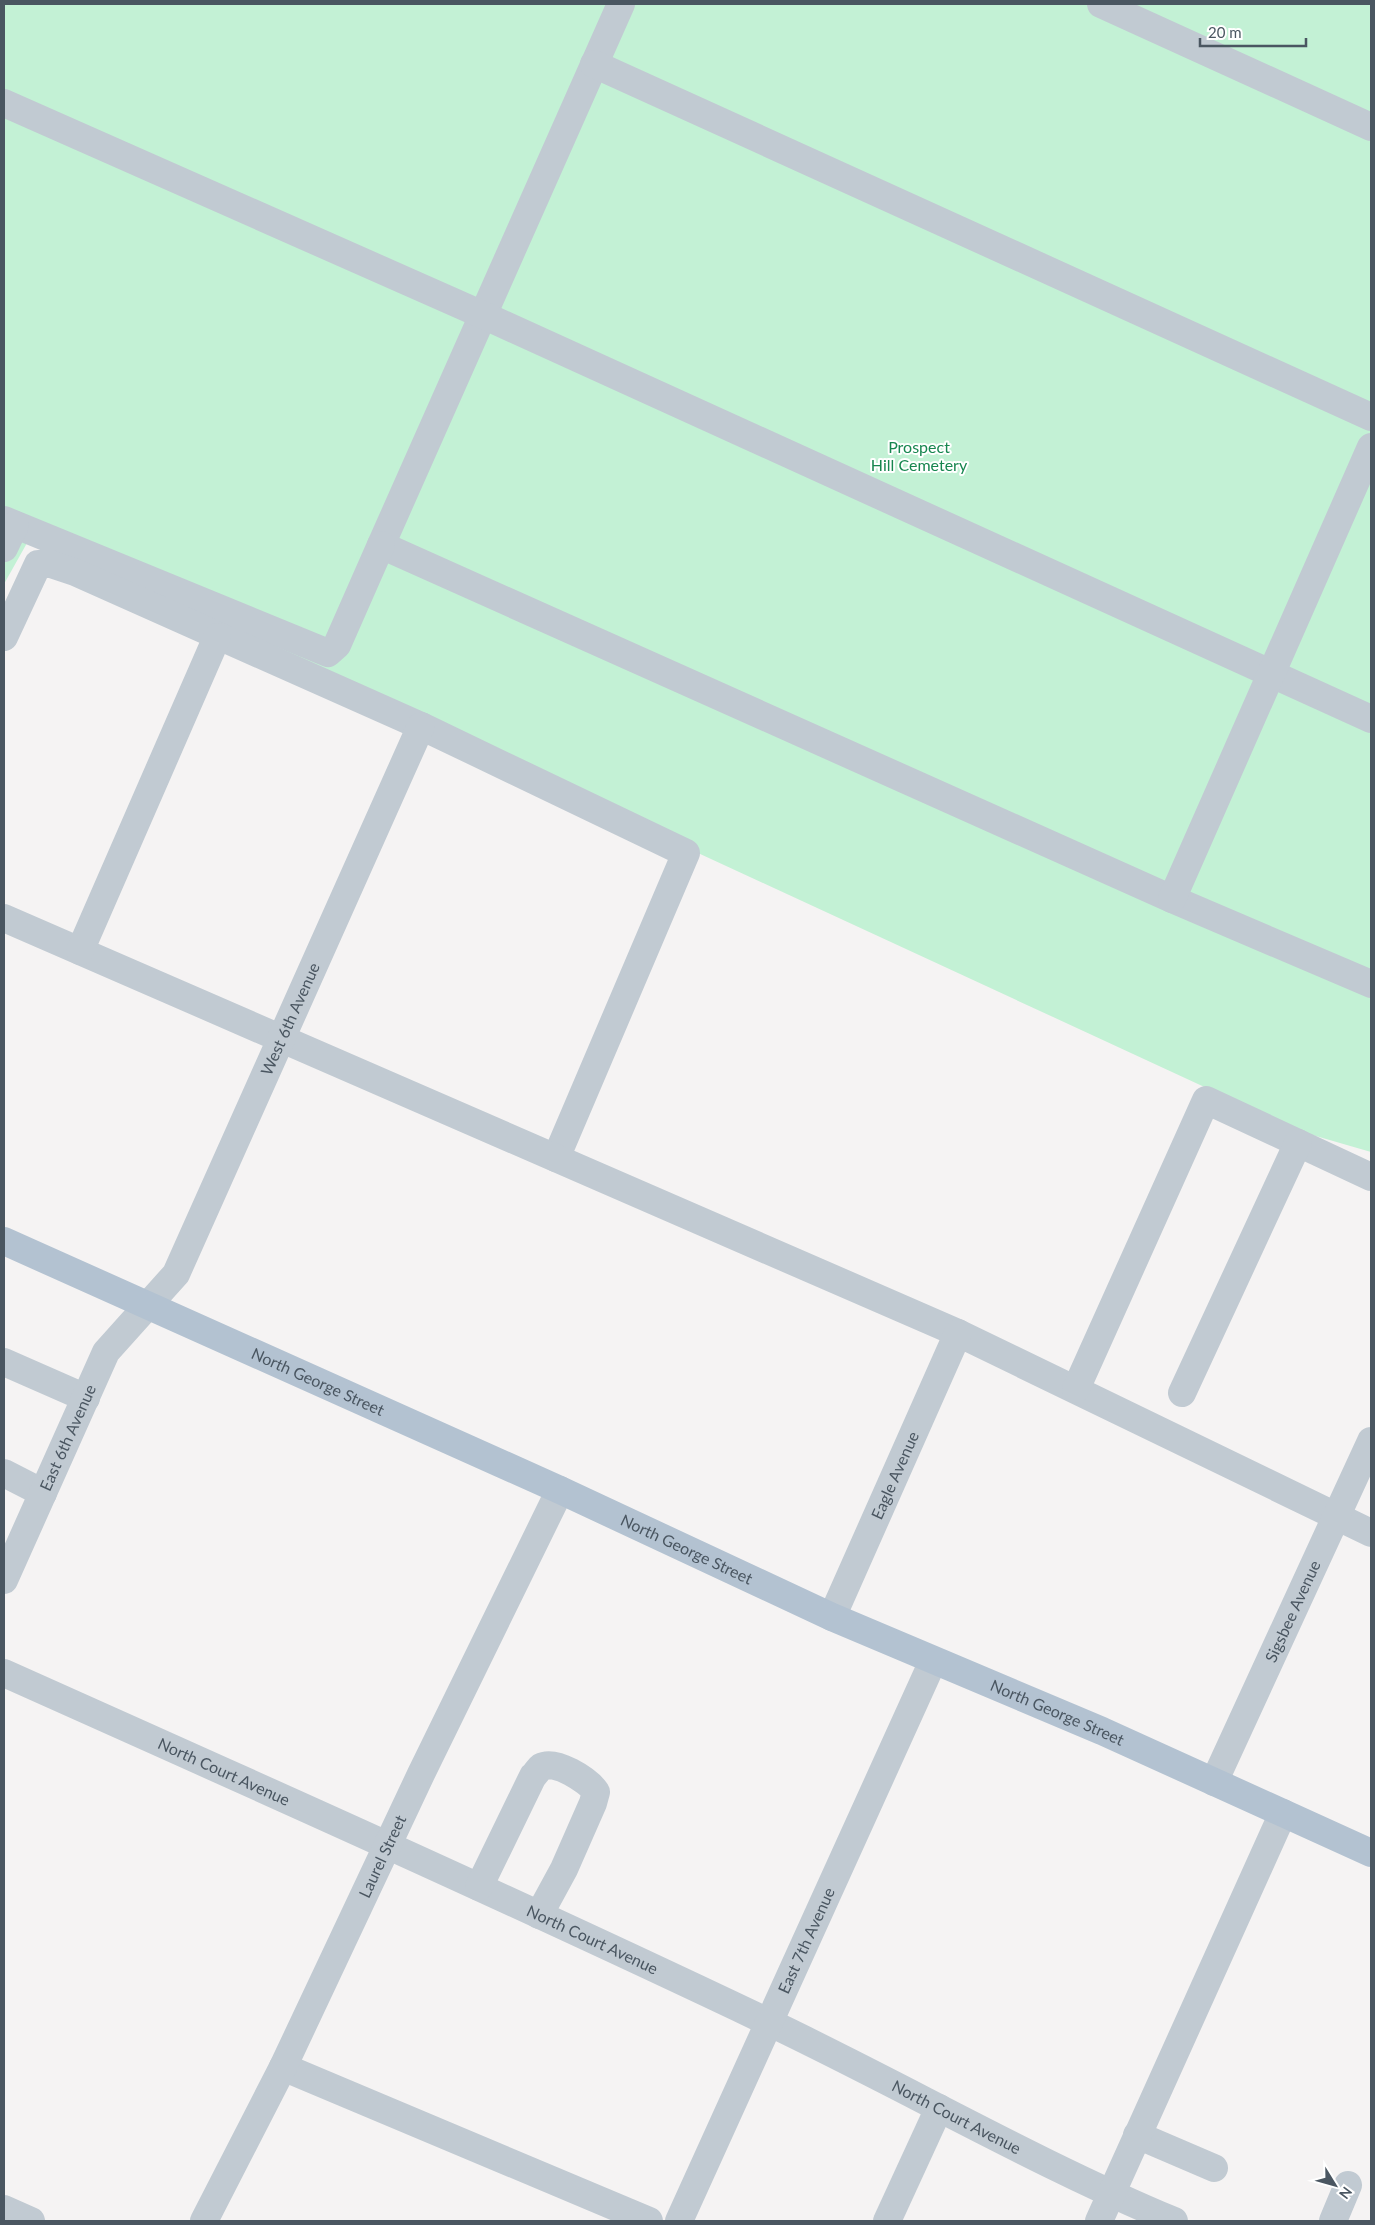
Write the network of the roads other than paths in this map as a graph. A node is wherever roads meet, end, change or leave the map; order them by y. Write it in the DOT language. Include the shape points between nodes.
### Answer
graph roads {
  1 [pos="621,4"];
  2 [pos="1101,4"];
  3 [pos="594,64"];
  4 [pos="4,103"];
  5 [pos="1371,127"];
  6 [pos="483,315"];
  7 [pos="1371,416"];
  8 [pos="1371,447"];
  9 [pos="7,531"];
  10 [pos="381,545"];
  11 [pos="4,637"];
  12 [pos="217,637"];
  13 [pos="1272,673"];
  14 [pos="1371,719"];
  15 [pos="421,726"];
  16 [pos="1172,899"];
  17 [pos="4,918"];
  18 [pos="80,951"];
  19 [pos="1371,984"];
  20 [pos="282,1039"];
  21 [pos="1298,1143"];
  22 [pos="556,1158"];
  23 [pos="1371,1177"];
  24 [pos="4,1241"];
  25 [pos="149,1305"];
  26 [pos="958,1333"];
  27 [pos="4,1362"];
  28 [pos="1076,1389"];
  29 [pos="1182,1393"];
  30 [pos="86,1398"];
  31 [pos="1371,1441"];
  32 [pos="4,1473"];
  33 [pos="560,1490"];
  34 [pos="43,1493"];
  35 [pos="1337,1517"];
  36 [pos="1371,1533"];
  37 [pos="4,1580"];
  38 [pos="832,1616"];
  39 [pos="933,1661"];
  40 [pos="4,1673"];
  41 [pos="1214,1782"];
  42 [pos="1283,1813"];
  43 [pos="388,1844"];
  44 [pos="1371,1853"];
  45 [pos="479,1887"];
  46 [pos="539,1915"];
  47 [pos="770,2022"];
  48 [pos="283,2067"];
  49 [pos="939,2108"];
  50 [pos="1138,2135"];
  51 [pos="1214,2168"];
  52 [pos="1348,2185"];
  53 [pos="1111,2194"];
  54 [pos="4,2209"];
  55 [pos="31,2221"];
  56 [pos="204,2221"];
  57 [pos="649,2221"];
  58 [pos="679,2221"];
  59 [pos="887,2221"];
  60 [pos="1099,2221"];
  61 [pos="1174,2221"];
  62 [pos="1334,2221"];
  1 -- 3 [label="street"];
  2 -- 5 [label="street"];
  3 -- 6 [label="street"];
  3 -- 7 [label="street"];
  4 -- 6 [label="street"];
  6 -- 10 [label="street"];
  6 -- 13 [label="street"];
  8 -- 13 [label="street"];
  9 -- 10 [label="street" via="328,653 337,645"];
  10 -- 16 [label="street"];
  11 -- 12 [label="street" via="38,564 51,564"];
  12 -- 15 [label="street"];
  12 -- 18 [label="street"];
  13 -- 14 [label="street"];
  13 -- 16 [label="street"];
  15 -- 20 [label="street, West 6th Avenue"];
  15 -- 22 [label="street" via="686,852"];
  16 -- 19 [label="street"];
  17 -- 18 [label="street"];
  18 -- 20 [label="street"];
  20 -- 22 [label="street"];
  20 -- 25 [label="street, West 6th Avenue" via="176,1274"];
  21 -- 23 [label="street"];
  21 -- 28 [label="street" via="1206,1100"];
  21 -- 29 [label="street"];
  22 -- 26 [label="street"];
  24 -- 25 [label="main road, North George Street"];
  25 -- 30 [label="street, East 6th Avenue" via="106,1352"];
  25 -- 33 [label="main road, North George Street"];
  26 -- 28 [label="street"];
  26 -- 38 [label="street, Eagle Avenue"];
  27 -- 30 [label="street"];
  28 -- 35 [label="street"];
  30 -- 34 [label="street, East 6th Avenue"];
  31 -- 35 [label="street, Sigsbee Avenue"];
  32 -- 34 [label="street"];
  33 -- 38 [label="main road, North George Street"];
  33 -- 43 [label="street, Laurel Street"];
  34 -- 37 [label="street, East 6th Avenue"];
  35 -- 36 [label="street"];
  35 -- 41 [label="street, Sigsbee Avenue"];
  38 -- 39 [label="main road, North George Street"];
  39 -- 41 [label="main road, North George Street" via="1102,1731"];
  39 -- 47 [label="street, East 7th Avenue"];
  40 -- 43 [label="street, North Court Avenue"];
  41 -- 42 [label="main road, North George Street"];
  42 -- 44 [label="main road, North George Street"];
  42 -- 50 [label="street"];
  43 -- 45 [label="street, North Court Avenue"];
  43 -- 48 [label="street, Laurel Street"];
  45 -- 46 [label="street, North Court Avenue"];
  45 -- 46 [label="street" via="533,1776 542,1767 550,1765 575,1773 590,1783 596,1792 594,1802"];
  46 -- 47 [label="street, North Court Avenue"];
  47 -- 49 [label="street, North Court Avenue"];
  47 -- 58 [label="street, East 7th Avenue"];
  48 -- 56 [label="street, Laurel Street"];
  48 -- 57 [label="street"];
  49 -- 53 [label="street, North Court Avenue"];
  49 -- 59 [label="street"];
  50 -- 51 [label="street"];
  50 -- 53 [label="street"];
  52 -- 62 [label="street"];
  53 -- 60 [label="street"];
  53 -- 61 [label="street, North Court Avenue"];
  54 -- 55 [label="street"];
}
